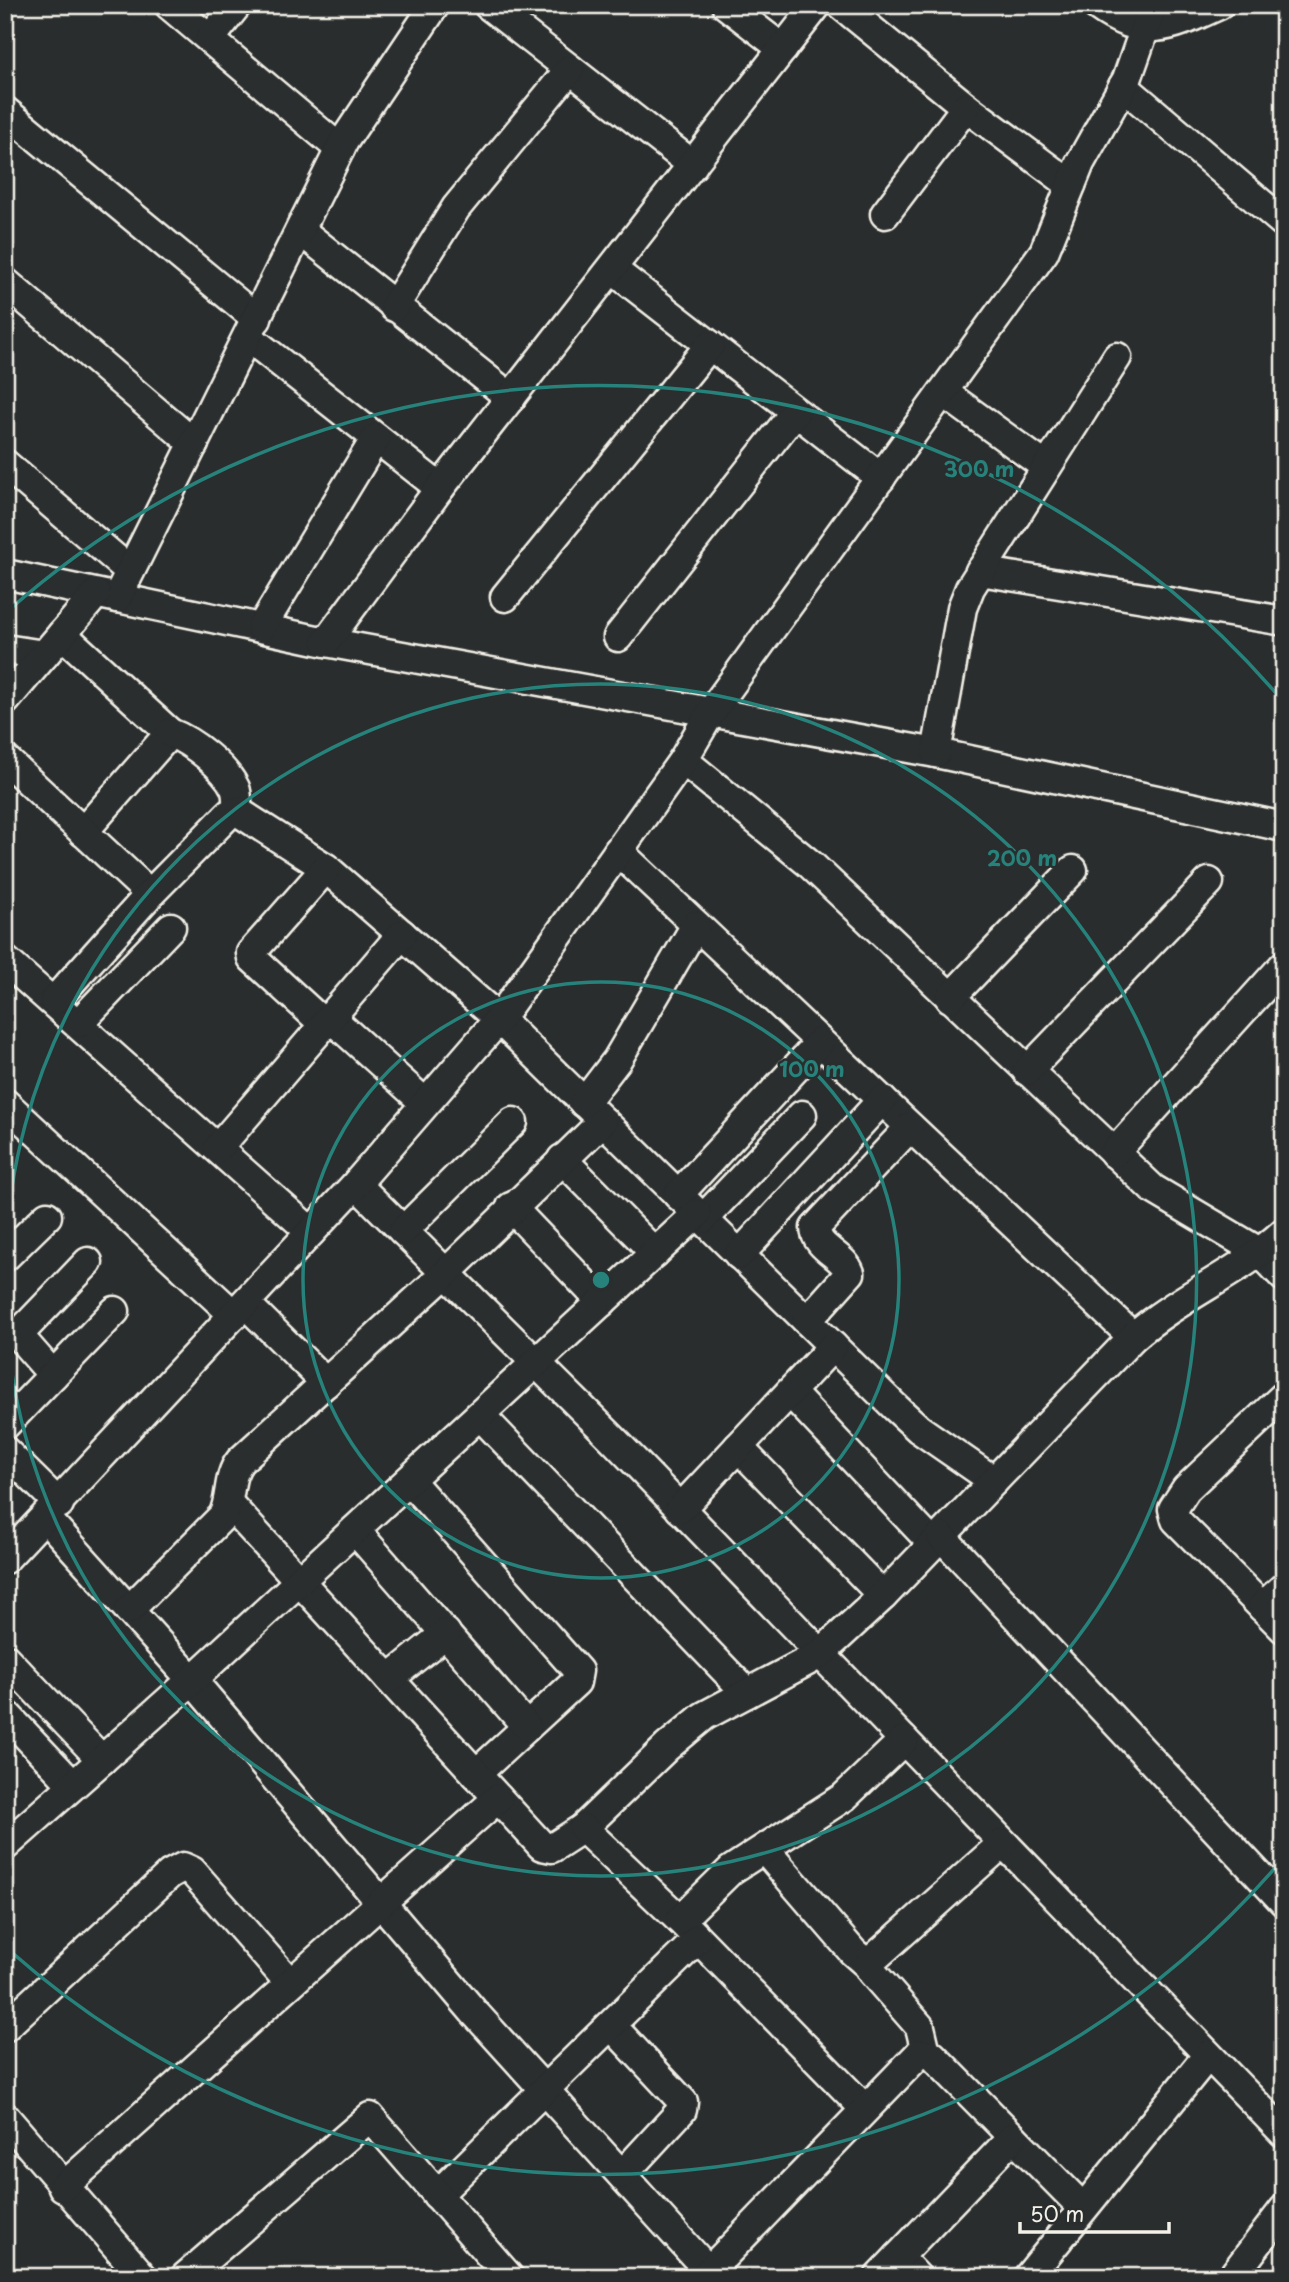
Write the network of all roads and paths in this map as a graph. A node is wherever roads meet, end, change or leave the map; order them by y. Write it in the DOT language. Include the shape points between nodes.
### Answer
graph roads {
  1 [pos="169,5"];
  2 [pos="237,5"];
  3 [pos="435,5"];
  4 [pos="488,5"];
  5 [pos="726,5"];
  6 [pos="817,5"];
  7 [pos="841,5"];
  8 [pos="1096,5"];
  9 [pos="1219,5"];
  10 [pos="1148,17"];
  11 [pos="210,39"];
  12 [pos="783,49"];
  13 [pos="570,69"];
  14 [pos="1123,86"];
  15 [pos="966,107"];
  16 [pos="5,111"];
  17 [pos="340,149"];
  18 [pos="693,165"];
  19 [pos="1070,185"];
  20 [pos="885,214"];
  21 [pos="1284,223"];
  22 [pos="301,231"];
  23 [pos="612,269"];
  24 [pos="5,282"];
  25 [pos="394,306"];
  26 [pos="253,328"];
  27 [pos="710,345"];
  28 [pos="1117,357"];
  29 [pos="943,392"];
  30 [pos="511,398"];
  31 [pos="795,411"];
  32 [pos="376,438"];
  33 [pos="194,444"];
  34 [pos="5,464"];
  35 [pos="1046,467"];
  36 [pos="881,478"];
  37 [pos="440,488"];
  38 [pos="980,570"];
  39 [pos="130,572"];
  40 [pos="5,575"];
  41 [pos="106,596"];
  42 [pos="505,597"];
  43 [pos="1284,621"];
  44 [pos="261,628"];
  45 [pos="618,637"];
  46 [pos="326,642"];
  47 [pos="53,645"];
  48 [pos="5,649"];
  49 [pos="5,701"];
  50 [pos="711,712"];
  51 [pos="170,733"];
  52 [pos="936,752"];
  53 [pos="5,759"];
  54 [pos="682,761"];
  55 [pos="237,811"];
  56 [pos="1284,827"];
  57 [pos="83,832"];
  58 [pos="618,851"];
  59 [pos="326,869"];
  60 [pos="1073,870"];
  61 [pos="1209,882"];
  62 [pos="150,894"];
  63 [pos="696,925"];
  64 [pos="172,927"];
  65 [pos="402,934"];
  66 [pos="5,960"];
  67 [pos="1284,964"];
  68 [pos="950,998"];
  69 [pos="54,1001"];
  70 [pos="499,1019"];
  71 [pos="327,1021"];
  72 [pos="79,1023"];
  73 [pos="820,1042"];
  74 [pos="1027,1071"];
  75 [pos="882,1100"];
  76 [pos="5,1103"];
  77 [pos="425,1103"];
  78 [pos="593,1112"];
  79 [pos="802,1115"];
  80 [pos="513,1122"];
  81 [pos="910,1127"];
  82 [pos="218,1148"];
  83 [pos="1114,1153"];
  84 [pos="562,1159"];
  85 [pos="355,1184"];
  86 [pos="512,1207"];
  87 [pos="693,1209"];
  88 [pos="47,1216"];
  89 [pos="311,1231"];
  90 [pos="403,1231"];
  91 [pos="1284,1232"];
  92 [pos="655,1253"];
  93 [pos="1261,1253"];
  94 [pos="739,1255"];
  95 [pos="5,1257"];
  96 [pos="88,1262"];
  97 [pos="446,1273"];
  98 [pos="1284,1277"];
  99 [pos="602,1302"];
  100 [pos="239,1309"];
  101 [pos="115,1311"];
  102 [pos="807,1321"];
  103 [pos="1133,1337"];
  104 [pos="833,1346"];
  105 [pos="536,1363"];
  106 [pos="53,1375"];
  107 [pos="326,1383"];
  108 [pos="790,1392"];
  109 [pos="1284,1396"];
  110 [pos="480,1415"];
  111 [pos="5,1425"];
  112 [pos="738,1447"];
  113 [pos="5,1451"];
  114 [pos="409,1480"];
  115 [pos="994,1481"];
  116 [pos="229,1504"];
  117 [pos="680,1508"];
  118 [pos="52,1511"];
  119 [pos="355,1530"];
  120 [pos="937,1540"];
  121 [pos="5,1559"];
  122 [pos="300,1580"];
  123 [pos="1284,1587"];
  124 [pos="883,1596"];
  125 [pos="1262,1607"];
  126 [pos="129,1610"];
  127 [pos="1284,1629"];
  128 [pos="446,1633"];
  129 [pos="819,1655"];
  130 [pos="5,1658"];
  131 [pos="192,1679"];
  132 [pos="389,1679"];
  133 [pos="747,1693"];
  134 [pos="5,1713"];
  135 [pos="527,1727"];
  136 [pos="904,1740"];
  137 [pos="102,1760"];
  138 [pos="476,1774"];
  139 [pos="73,1785"];
  140 [pos="498,1798"];
  141 [pos="583,1829"];
  142 [pos="1003,1843"];
  143 [pos="5,1846"];
  144 [pos="765,1850"];
  145 [pos="381,1902"];
  146 [pos="1284,1902"];
  147 [pos="689,1929"];
  148 [pos="869,1966"];
  149 [pos="290,1983"];
  150 [pos="611,2025"];
  151 [pos="5,2027"];
  152 [pos="926,2052"];
  153 [pos="1208,2055"];
  154 [pos="545,2091"];
  155 [pos="864,2108"];
  156 [pos="5,2117"];
  157 [pos="1284,2133"];
  158 [pos="1013,2137"];
  159 [pos="621,2175"];
  160 [pos="64,2187"];
  161 [pos="438,2195"];
  162 [pos="1083,2208"];
  163 [pos="1284,2209"];
  164 [pos="898,2270"];
  165 [pos="711,2274"];
  166 [pos="143,2277"];
  167 [pos="185,2277"];
  168 [pos="509,2277"];
  169 [pos="1028,2277"];
  170 [pos="1232,2277"];
  1 -- 11 [label="street"];
  2 -- 11 [label="street"];
  3 -- 17 [label="street"];
  4 -- 13 [label="street"];
  5 -- 12 [label="street"];
  6 -- 12 [label="street"];
  7 -- 15 [label="street"];
  8 -- 10 [label="street" via="1114,19"];
  9 -- 10 [label="street" via="1174,26"];
  10 -- 14 [label="street"];
  11 -- 17 [label="street"];
  12 -- 18 [label="street"];
  13 -- 18 [label="street"];
  13 -- 25 [label="street" via="456,208"];
  14 -- 19 [label="street"];
  14 -- 21 [label="street"];
  15 -- 19 [label="street"];
  15 -- 20 [label="street"];
  16 -- 26 [label="street"];
  17 -- 22 [label="street"];
  18 -- 23 [label="street"];
  19 -- 29 [label="street" via="1044,252"];
  22 -- 25 [label="street"];
  22 -- 26 [label="street"];
  23 -- 27 [label="street"];
  23 -- 30 [label="street"];
  24 -- 33 [label="street"];
  25 -- 30 [label="street"];
  26 -- 32 [label="street"];
  26 -- 33 [label="street"];
  27 -- 31 [label="street"];
  27 -- 42 [label="street"];
  28 -- 35 [label="street"];
  29 -- 35 [label="street"];
  29 -- 36 [label="street"];
  30 -- 37 [label="street"];
  31 -- 36 [label="street"];
  31 -- 45 [label="street"];
  32 -- 37 [label="street"];
  32 -- 44 [label="street"];
  33 -- 39 [label="street"];
  34 -- 39 [label="street"];
  35 -- 38 [label="street"];
  36 -- 50 [label="street"];
  37 -- 46 [label="street"];
  38 -- 43 [label="street"];
  38 -- 52 [label="street" via="962,608"];
  39 -- 41 [label="street"];
  40 -- 41 [label="street"];
  41 -- 44 [label="street"];
  41 -- 47 [label="street"];
  44 -- 46 [label="street"];
  46 -- 50 [label="street"];
  47 -- 48 [label="street"];
  47 -- 49 [label="street"];
  47 -- 51 [label="street"];
  50 -- 52 [label="street"];
  50 -- 54 [label="street"];
  51 -- 55 [label="street" via="190,743 228,777 236,793"];
  51 -- 57 [label="street"];
  52 -- 56 [label="street"];
  53 -- 57 [label="street"];
  54 -- 58 [label="street"];
  54 -- 68 [label="street" via="810,864"];
  55 -- 59 [label="street"];
  55 -- 62 [label="street"];
  57 -- 62 [label="street"];
  58 -- 63 [label="street"];
  58 -- 70 [label="street"];
  59 -- 65 [label="street"];
  59 -- 71 [label="street" via="251,953"];
  60 -- 68 [label="street"];
  61 -- 74 [label="street"];
  62 -- 69 [label="street"];
  63 -- 73 [label="street"];
  63 -- 78 [label="street" via="617,1060"];
  64 -- 72 [label="street"];
  65 -- 70 [label="street"];
  65 -- 71 [label="street"];
  66 -- 69 [label="street"];
  67 -- 83 [label="street"];
  68 -- 74 [label="street"];
  69 -- 72 [label="street"];
  70 -- 77 [label="street"];
  70 -- 78 [label="street"];
  71 -- 77 [label="street"];
  71 -- 82 [label="street"];
  72 -- 82 [label="street"];
  73 -- 75 [label="street"];
  73 -- 87 [label="street"];
  74 -- 83 [label="street"];
  75 -- 81 [label="street"];
  75 -- 94 [label="street"];
  76 -- 100 [label="street"];
  77 -- 85 [label="street"];
  78 -- 84 [label="street"];
  78 -- 87 [label="street"];
  79 -- 87 [label="street"];
  80 -- 90 [label="street"];
  81 -- 102 [label="street" via="815,1228 818,1240 850,1273"];
  81 -- 103 [label="street"];
  82 -- 89 [label="street"];
  83 -- 93 [label="street" via="1153,1189"];
  84 -- 86 [label="street"];
  84 -- 92 [label="street"];
  85 -- 89 [label="street"];
  85 -- 90 [label="street"];
  86 -- 97 [label="street"];
  86 -- 99 [label="street"];
  87 -- 92 [label="street"];
  87 -- 94 [label="street"];
  88 -- 95 [label="street"];
  89 -- 100 [label="street"];
  90 -- 97 [label="street"];
  91 -- 93 [label="street"];
  92 -- 99 [label="street"];
  93 -- 98 [label="street"];
  93 -- 103 [label="street" via="1161,1314"];
  94 -- 102 [label="street"];
  96 -- 106 [label="street" via="18,1335"];
  97 -- 105 [label="street"];
  97 -- 107 [label="street"];
  99 -- 105 [label="street"];
  100 -- 107 [label="street"];
  100 -- 118 [label="street"];
  101 -- 106 [label="street"];
  102 -- 104 [label="street"];
  103 -- 115 [label="street"];
  104 -- 108 [label="street"];
  104 -- 115 [label="street" via="919,1429"];
  105 -- 110 [label="street"];
  105 -- 117 [label="street"];
  106 -- 111 [label="street"];
  107 -- 116 [label="street" via="234,1468"];
  108 -- 112 [label="street"];
  108 -- 120 [label="street"];
  109 -- 125 [label="street" via="1186,1489 1173,1510 1176,1520"];
  110 -- 114 [label="street"];
  110 -- 133 [label="street"];
  112 -- 117 [label="street"];
  112 -- 124 [label="street"];
  113 -- 118 [label="street"];
  114 -- 119 [label="street"];
  114 -- 135 [label="street" via="578,1671 576,1682"];
  115 -- 120 [label="street"];
  116 -- 122 [label="street"];
  116 -- 126 [label="street" via="209,1532"];
  117 -- 129 [label="street"];
  118 -- 121 [label="street"];
  118 -- 126 [label="street"];
  119 -- 122 [label="street"];
  119 -- 128 [label="street"];
  120 -- 124 [label="street"];
  120 -- 146 [label="street"];
  122 -- 131 [label="street"];
  122 -- 132 [label="street"];
  123 -- 125 [label="street"];
  124 -- 129 [label="street"];
  125 -- 127 [label="street"];
  126 -- 131 [label="street"];
  128 -- 132 [label="street"];
  128 -- 135 [label="street"];
  129 -- 133 [label="street"];
  129 -- 136 [label="street"];
  130 -- 137 [label="street"];
  131 -- 137 [label="street"];
  131 -- 145 [label="street"];
  132 -- 138 [label="street"];
  133 -- 141 [label="street" via="684,1731"];
  134 -- 139 [label="street"];
  135 -- 138 [label="street"];
  136 -- 142 [label="street"];
  136 -- 144 [label="street" via="844,1797"];
  137 -- 139 [label="street"];
  138 -- 140 [label="street"];
  139 -- 143 [label="street"];
  140 -- 141 [label="street" via="547,1848"];
  140 -- 145 [label="street"];
  141 -- 147 [label="street"];
  142 -- 148 [label="street"];
  142 -- 153 [label="street"];
  144 -- 147 [label="street" via="731,1870"];
  144 -- 148 [label="street"];
  145 -- 149 [label="street"];
  145 -- 154 [label="street"];
  147 -- 150 [label="street"];
  147 -- 155 [label="street"];
  148 -- 152 [label="street" via="920,2026"];
  149 -- 151 [label="street" via="192,1871 183,1867"];
  149 -- 160 [label="street"];
  150 -- 154 [label="street"];
  150 -- 159 [label="street" via="683,2102 682,2110"];
  152 -- 155 [label="street" via="912,2058"];
  152 -- 158 [label="street"];
  153 -- 157 [label="street"];
  153 -- 162 [label="street"];
  154 -- 159 [label="street"];
  154 -- 161 [label="street"];
  155 -- 165 [label="street"];
  156 -- 160 [label="street"];
  158 -- 162 [label="street"];
  158 -- 164 [label="street"];
  159 -- 165 [label="street"];
  160 -- 166 [label="street"];
  161 -- 167 [label="street" via="370,2117"];
  161 -- 168 [label="street"];
  162 -- 169 [label="street"];
  163 -- 170 [label="street"];
}
